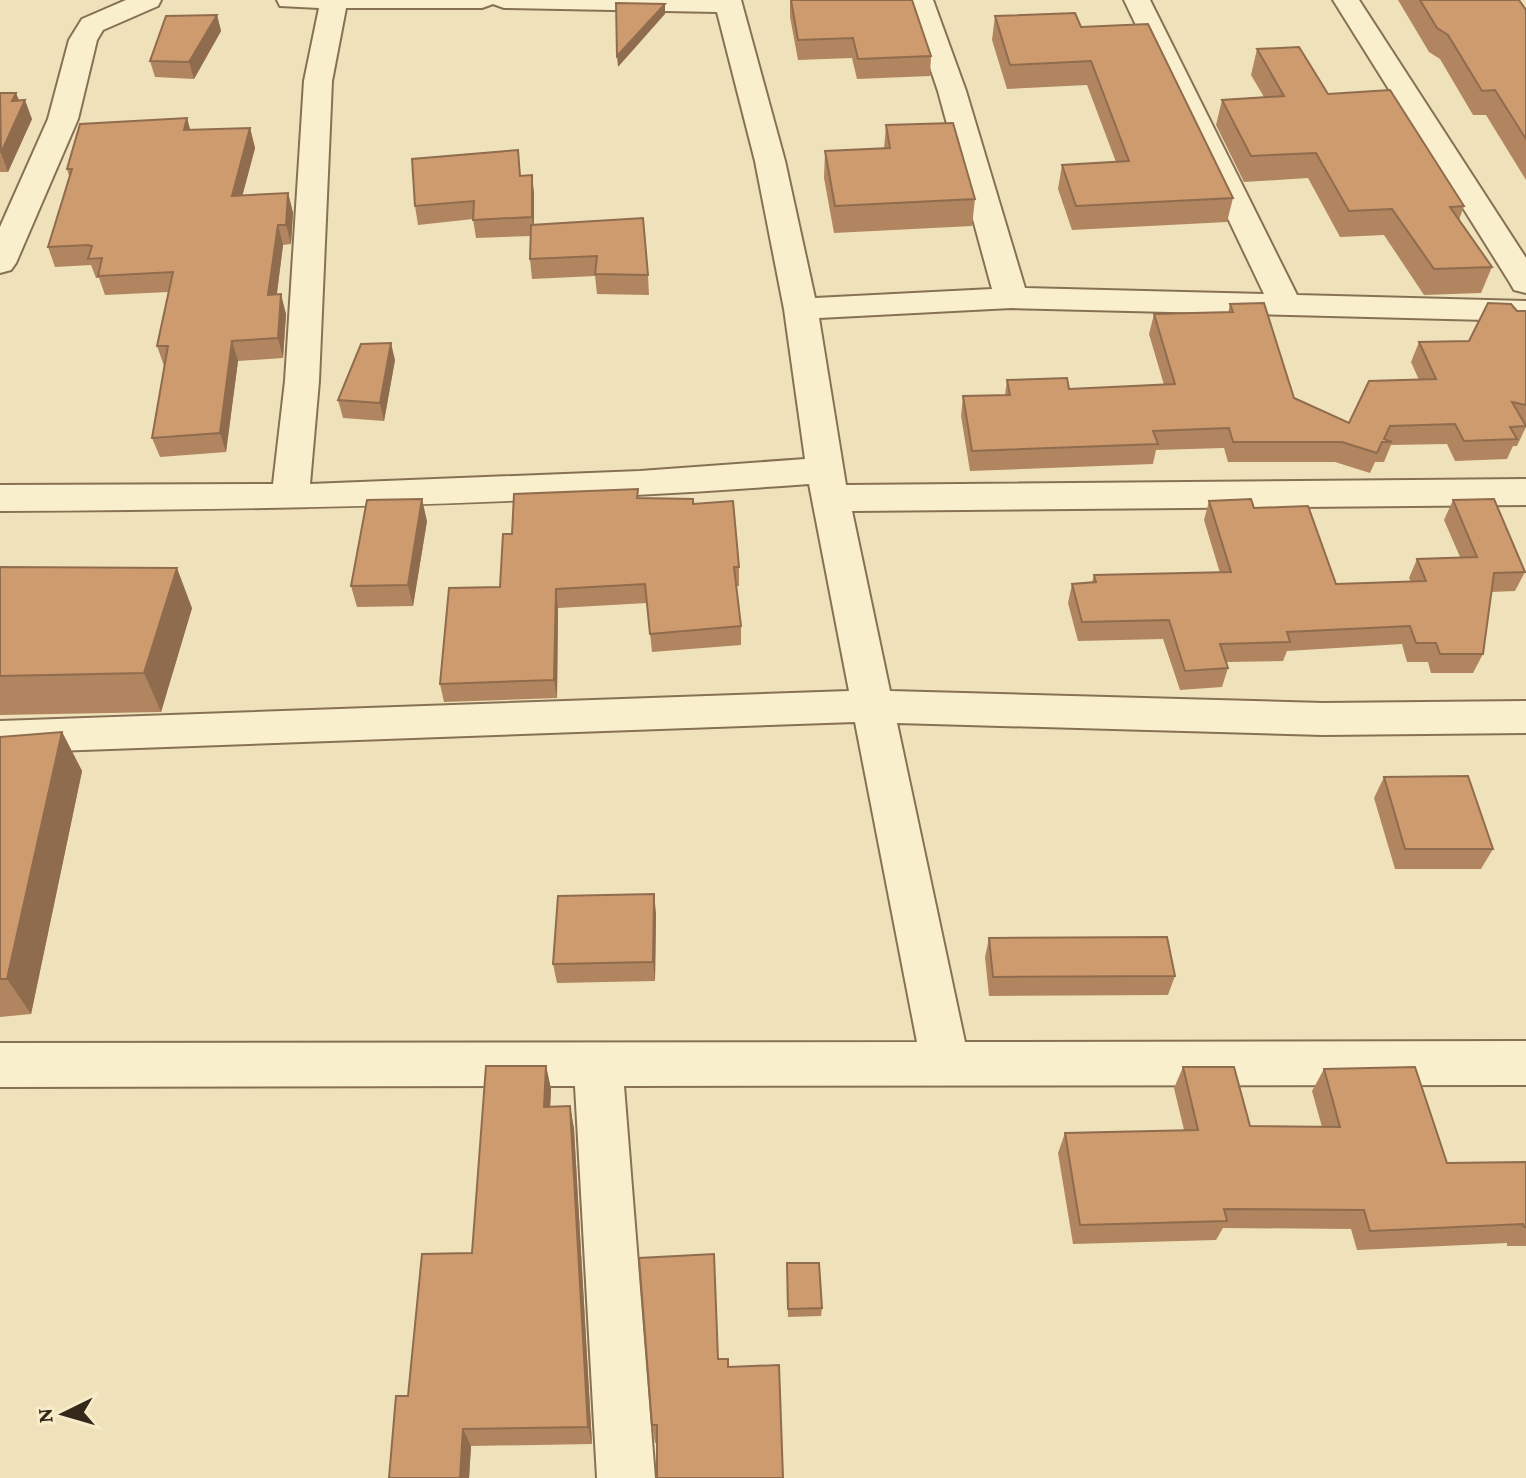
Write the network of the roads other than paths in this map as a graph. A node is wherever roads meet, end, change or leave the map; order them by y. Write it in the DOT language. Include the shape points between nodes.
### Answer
graph roads {
  1 [pos="148,0"];
  2 [pos="290,0"];
  3 [pos="482,0"];
  4 [pos="504,0"];
  5 [pos="920,0"];
  6 [pos="1137,0"];
  7 [pos="1346,0"];
  8 [pos="334,1"];
  9 [pos="729,2"];
  10 [pos="0,263"];
  11 [pos="1526,283"];
  12 [pos="1011,298"];
  13 [pos="1285,304"];
  14 [pos="801,309"];
  15 [pos="1526,311"];
  16 [pos="828,484"];
  17 [pos="1526,492"];
  18 [pos="290,497"];
  19 [pos="0,498"];
  20 [pos="873,706"];
  21 [pos="1526,717"];
  22 [pos="0,737"];
  23 [pos="945,1063"];
  24 [pos="1526,1063"];
  25 [pos="598,1064"];
  26 [pos="0,1065"];
  27 [pos="626,1478"];
  1 -- 10 [label="street" via="92,25 83,40 63,119"];
  2 -- 8 [label="street"];
  3 -- 8 [label="street"];
  4 -- 9 [label="street"];
  5 -- 12 [label="street" via="952,91"];
  6 -- 13 [label="street"];
  7 -- 11 [label="street"];
  8 -- 18 [label="street" via="317,94 302,381"];
  9 -- 14 [label="street"];
  12 -- 13 [label="street"];
  12 -- 14 [label="street"];
  13 -- 15 [label="street"];
  14 -- 16 [label="street"];
  16 -- 17 [label="street"];
  16 -- 18 [label="street" via="640,484"];
  16 -- 20 [label="street"];
  18 -- 19 [label="street"];
  20 -- 21 [label="street" via="1323,719"];
  20 -- 22 [label="street"];
  20 -- 23 [label="street"];
  23 -- 24 [label="street"];
  23 -- 25 [label="street"];
  25 -- 26 [label="street"];
  25 -- 27 [label="street"];
}
